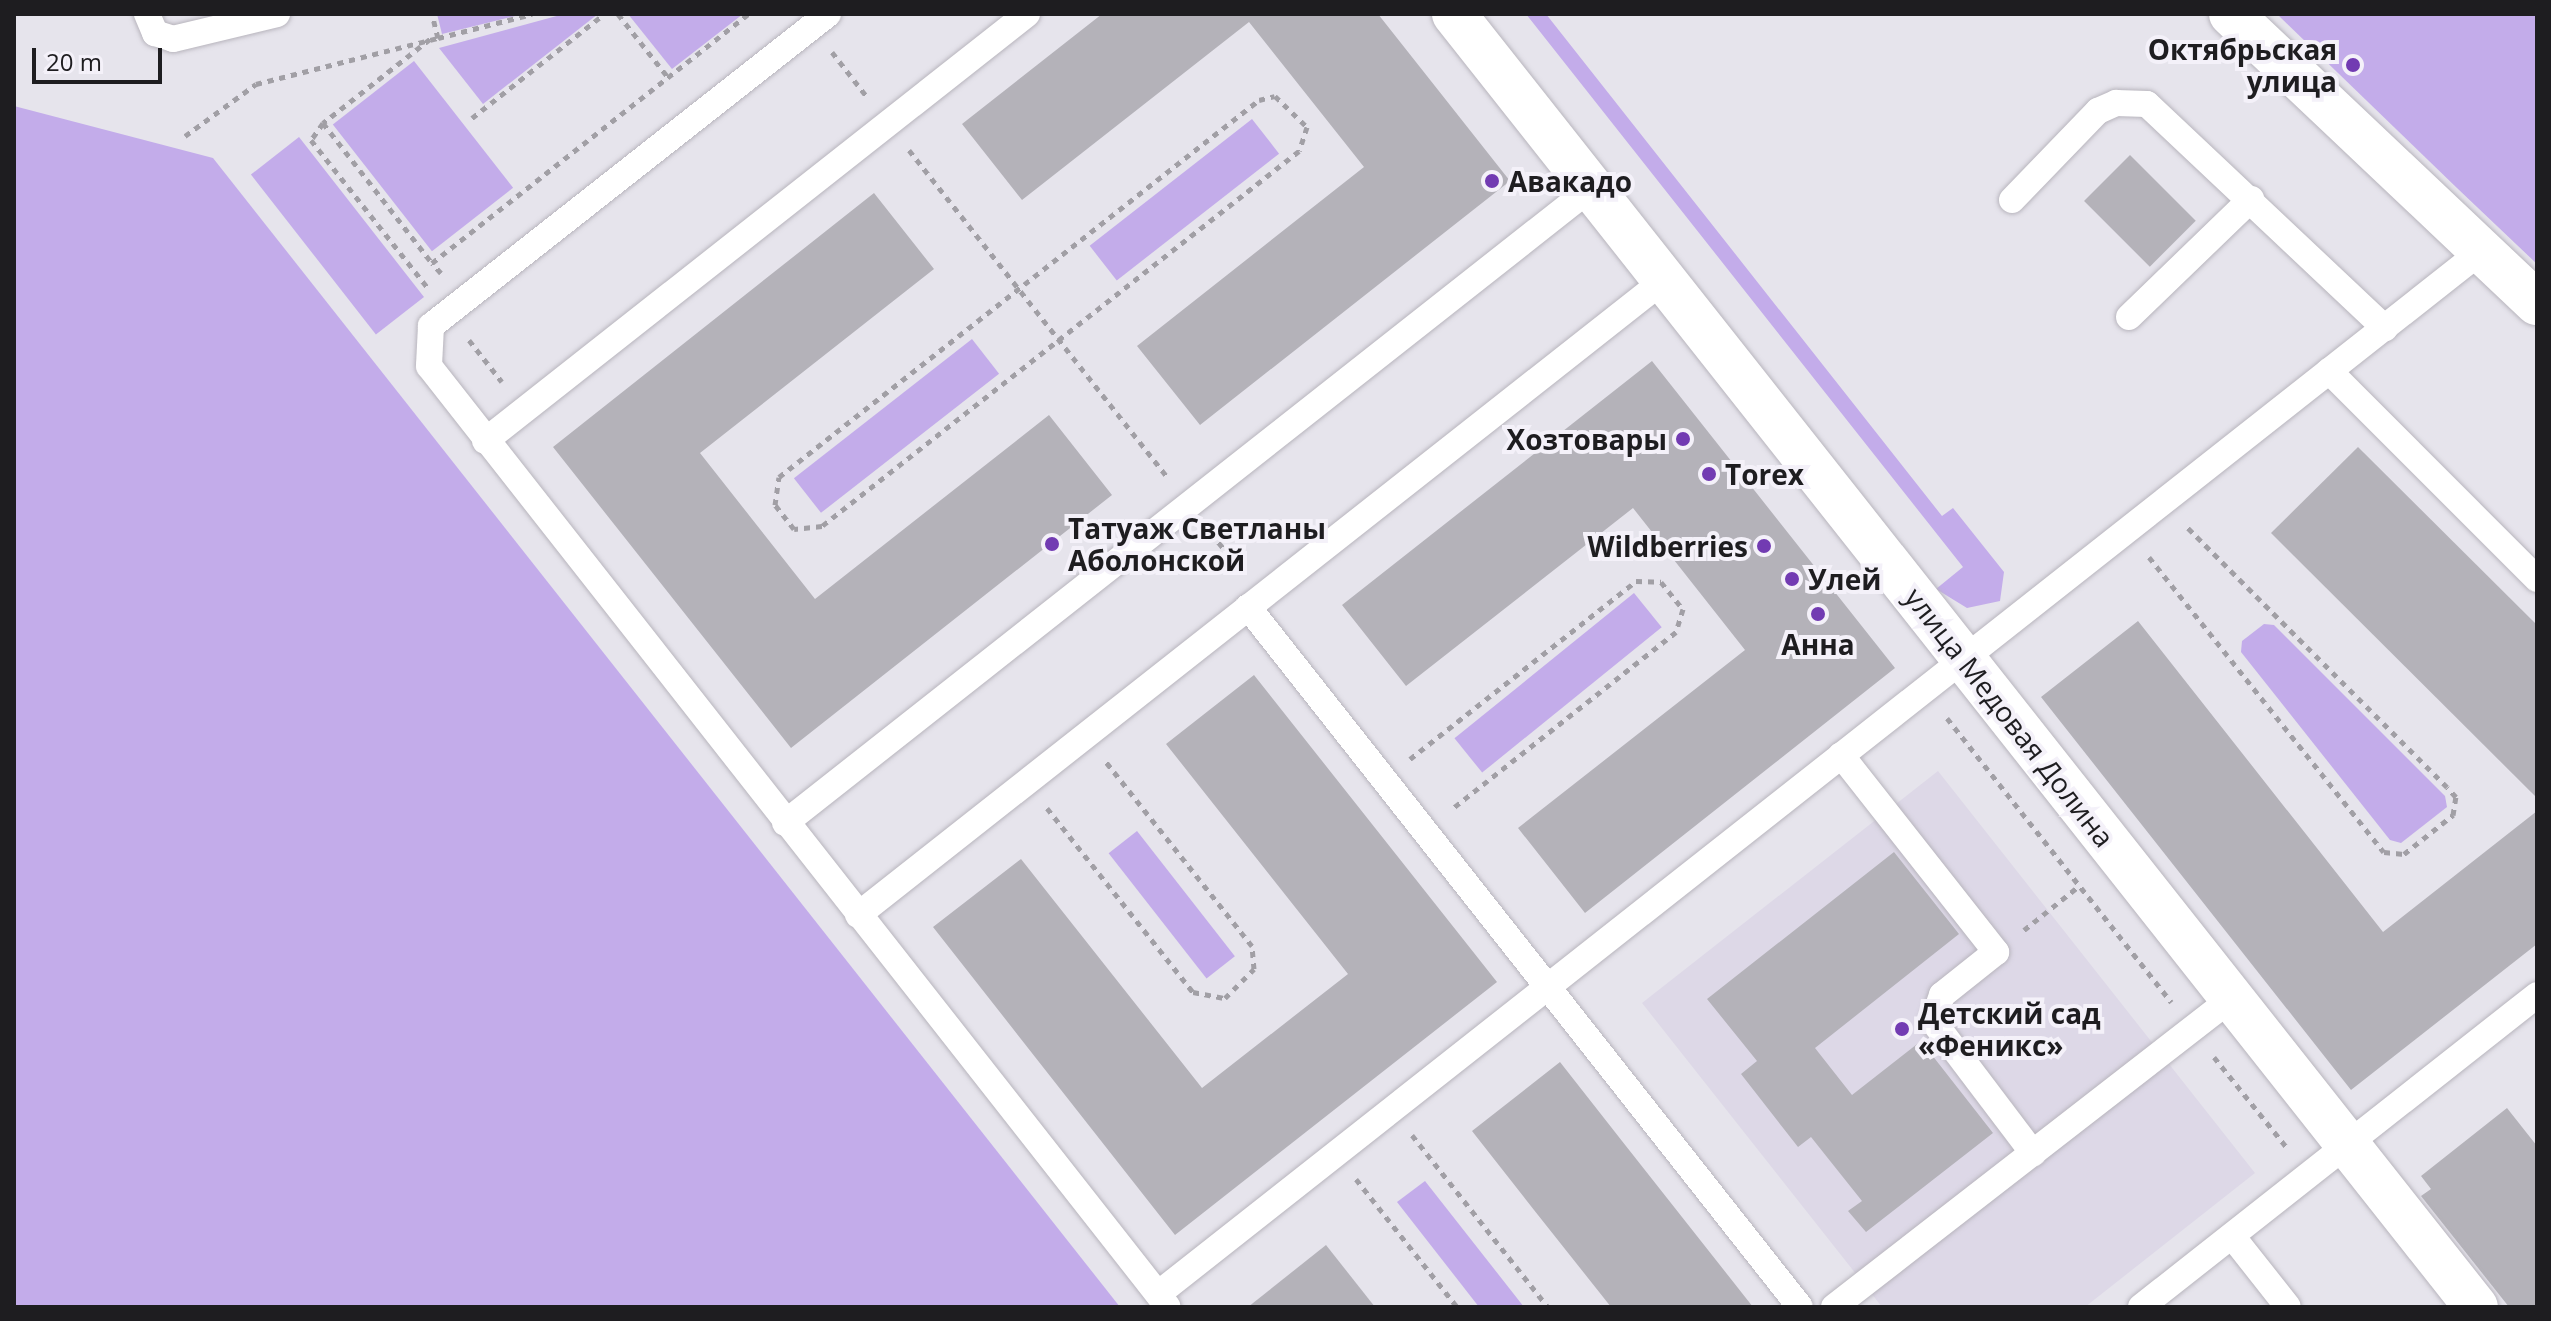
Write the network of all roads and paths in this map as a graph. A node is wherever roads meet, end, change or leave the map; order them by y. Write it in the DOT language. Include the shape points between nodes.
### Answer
graph roads {
  1 [pos="147,14"];
  2 [pos="277,14"];
  3 [pos="432,14"];
  4 [pos="532,14"];
  5 [pos="604,14"];
  6 [pos="618,14"];
  7 [pos="748,14"];
  8 [pos="1027,14"];
  9 [pos="1454,14"];
  10 [pos="2231,14"];
  11 [pos="820,20"];
  12 [pos="438,38"];
  13 [pos="430,39"];
  14 [pos="668,77"];
  15 [pos="472,118"];
  16 [pos="323,123"];
  17 [pos="888,124"];
  18 [pos="185,136"];
  19 [pos="1591,188"];
  20 [pos="2251,199"];
  21 [pos="2012,200"];
  22 [pos="2483,250"];
  23 [pos="432,263"];
  24 [pos="1664,280"];
  25 [pos="1018,289"];
  26 [pos="2537,303"];
  27 [pos="455,307"];
  28 [pos="2129,317"];
  29 [pos="2385,328"];
  30 [pos="1059,340"];
  31 [pos="2329,371"];
  32 [pos="525,410"];
  33 [pos="485,441"];
  34 [pos="2163,502"];
  35 [pos="1189,505"];
  36 [pos="2127,530"];
  37 [pos="2537,579"];
  38 [pos="1255,602"];
  39 [pos="1964,659"];
  40 [pos="1925,690"];
  41 [pos="1086,736"];
  42 [pos="1841,755"];
  43 [pos="1384,779"];
  44 [pos="1027,782"];
  45 [pos="785,823"];
  46 [pos="1424,831"];
  47 [pos="2079,886"];
  48 [pos="2048,911"];
  49 [pos="858,915"];
  50 [pos="1548,987"];
  51 [pos="2537,995"];
  52 [pos="2232,998"];
  53 [pos="2192,1029"];
  54 [pos="1392,1110"];
  55 [pos="2347,1144"];
  56 [pos="2033,1153"];
  57 [pos="1336,1154"];
  58 [pos="2308,1175"];
  59 [pos="2232,1236"];
  60 [pos="1163,1301"];
  61 [pos="1457,1307"];
  62 [pos="1548,1307"];
  63 [pos="1800,1307"];
  64 [pos="1834,1307"];
  65 [pos="2141,1307"];
  66 [pos="2288,1307"];
  67 [pos="2476,1307"];
  1 -- 2 [label="lane" via="155,33 173,39"];
  3 -- 12 [label="path"];
  4 -- 12 [label="path"];
  5 -- 15 [label="path"];
  6 -- 14 [label="path"];
  7 -- 14 [label="path"];
  8 -- 17 [label="lane"];
  9 -- 19 [label="street, улица Медовая Долина"];
  10 -- 22 [label="street"];
  11 -- 17 [label="path"];
  11 -- 27 [label="lane"];
  12 -- 13 [label="path"];
  13 -- 16 [label="path"];
  13 -- 18 [label="path" via="256,84"];
  14 -- 23 [label="path"];
  16 -- 23 [label="path"];
  16 -- 27 [label="path" via="311,140"];
  17 -- 25 [label="path"];
  17 -- 32 [label="lane"];
  19 -- 24 [label="street, улица Медовая Долина"];
  19 -- 35 [label="lane"];
  20 -- 21 [label="lane" via="2159,110 2132,101 2098,111"];
  20 -- 28 [label="lane"];
  20 -- 29 [label="lane"];
  22 -- 26 [label="street"];
  22 -- 29 [label="lane"];
  23 -- 27 [label="path"];
  24 -- 38 [label="lane"];
  24 -- 39 [label="street, улица Медовая Долина"];
  25 -- 30 [label="path"];
  25 -- 30 [label="path" via="779,477 775,505 794,529 822,526"];
  25 -- 30 [label="path" via="1259,100 1286,100 1307,127 1299,151"];
  27 -- 32 [label="path"];
  27 -- 33 [label="lane" via="431,326 429,366"];
  29 -- 31 [label="lane"];
  30 -- 35 [label="path"];
  31 -- 34 [label="lane"];
  31 -- 37 [label="lane"];
  32 -- 33 [label="lane"];
  33 -- 45 [label="lane"];
  34 -- 36 [label="lane"];
  34 -- 36 [label="path" via="2447,787 2456,797 2453,815 2404,854 2384,852"];
  35 -- 38 [label="path"];
  35 -- 45 [label="lane"];
  36 -- 39 [label="lane"];
  38 -- 41 [label="lane"];
  38 -- 43 [label="lane"];
  39 -- 40 [label="lane"];
  39 -- 52 [label="street, улица Медовая Долина"];
  40 -- 42 [label="lane"];
  40 -- 47 [label="path"];
  41 -- 44 [label="lane"];
  41 -- 44 [label="path" via="1252,946 1254,969 1225,998 1193,992"];
  42 -- 50 [label="lane"];
  42 -- 56 [label="lane" via="1996,952 1942,995 1933,1021"];
  43 -- 46 [label="lane"];
  43 -- 46 [label="path" via="1636,581 1656,579 1683,609 1676,632"];
  44 -- 49 [label="lane"];
  45 -- 49 [label="lane"];
  46 -- 50 [label="lane"];
  47 -- 48 [label="path"];
  47 -- 53 [label="path"];
  49 -- 60 [label="lane"];
  50 -- 54 [label="lane"];
  50 -- 63 [label="lane"];
  51 -- 55 [label="lane"];
  52 -- 53 [label="lane"];
  52 -- 55 [label="street, улица Медовая Долина"];
  53 -- 56 [label="lane"];
  53 -- 58 [label="path"];
  54 -- 57 [label="lane"];
  54 -- 62 [label="path"];
  55 -- 58 [label="lane"];
  55 -- 67 [label="street, улица Медовая Долина"];
  56 -- 64 [label="lane"];
  57 -- 60 [label="lane"];
  57 -- 61 [label="path"];
  58 -- 59 [label="lane"];
  59 -- 65 [label="lane"];
  59 -- 66 [label="lane"];
}
